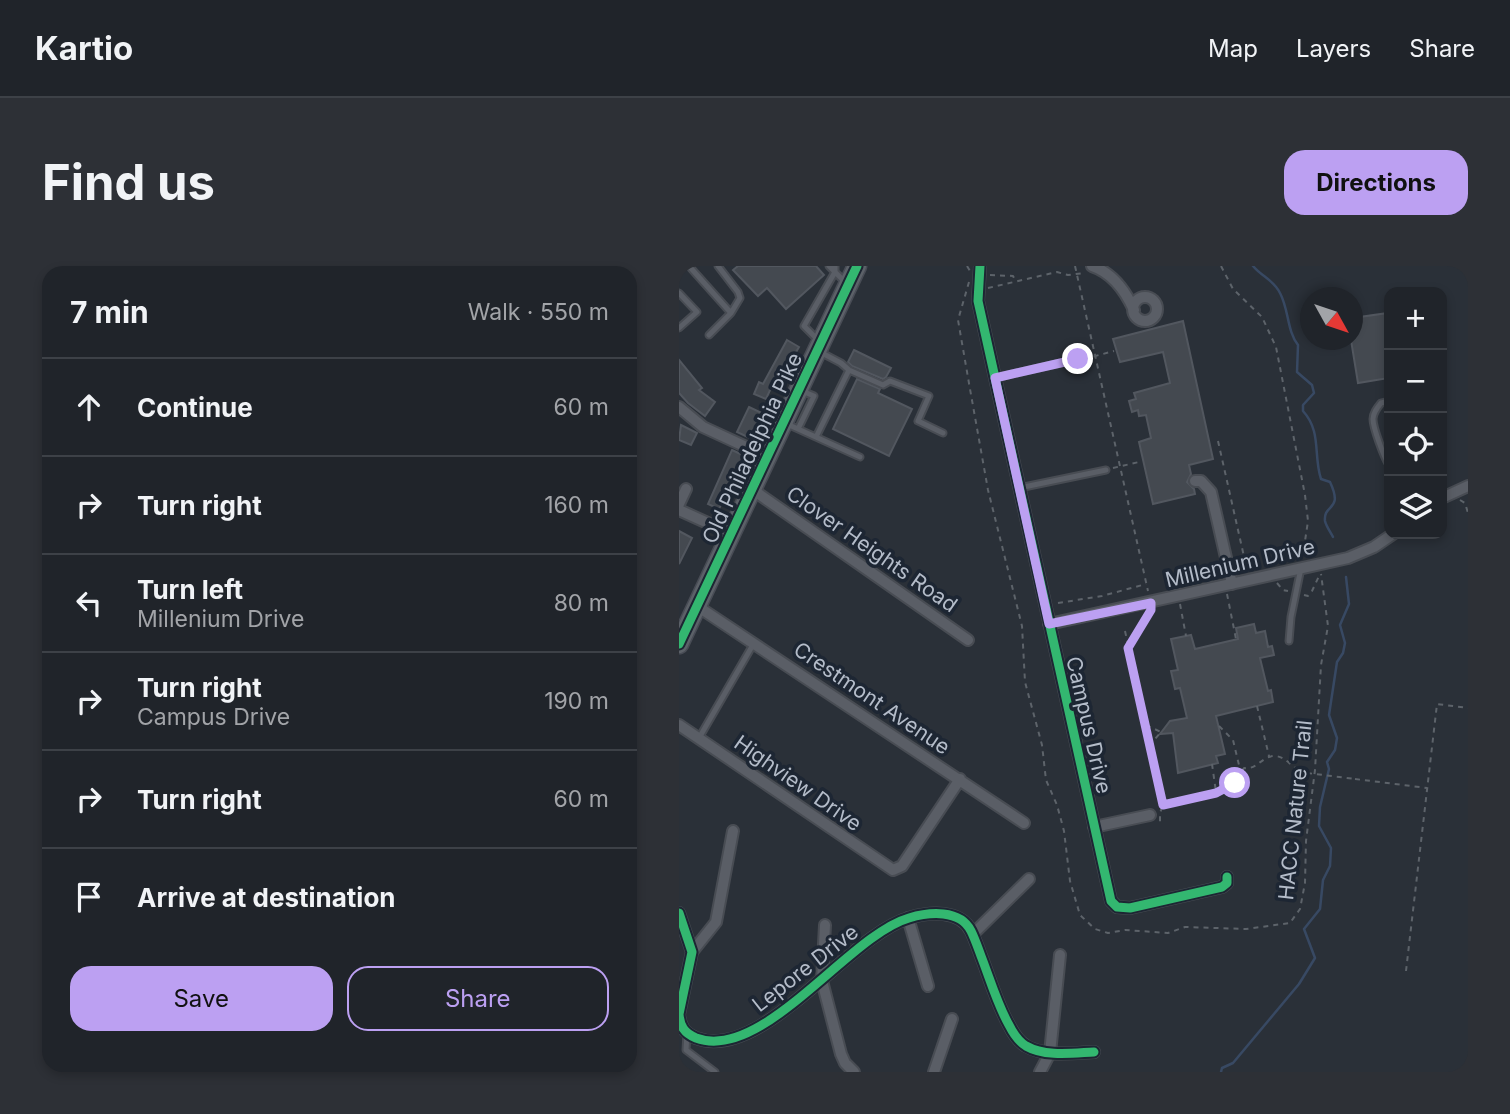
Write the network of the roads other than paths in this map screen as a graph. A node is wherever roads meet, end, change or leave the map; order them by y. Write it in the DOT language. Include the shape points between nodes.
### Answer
graph roads {
  1 [pos="689,266"];
  2 [pos="718,266"];
  3 [pos="829,266"];
  4 [pos="857,266"];
  5 [pos="835,269"];
  6 [pos="1089,270"];
  7 [pos="977,272"];
  8 [pos="848,285"];
  9 [pos="679,293"];
  10 [pos="1131,312"];
  11 [pos="731,313"];
  12 [pos="680,328"];
  13 [pos="709,335"];
  14 [pos="819,347"];
  15 [pos="1078,359"];
  16 [pos="849,370"];
  17 [pos="995,378"];
  18 [pos="1384,402"];
  19 [pos="679,407"];
  20 [pos="791,426"];
  21 [pos="943,433"];
  22 [pos="817,437"];
  23 [pos="768,457"];
  24 [pos="860,457"];
  25 [pos="1384,458"];
  26 [pos="1106,470"];
  27 [pos="1195,481"];
  28 [pos="1468,486"];
  29 [pos="1019,488"];
  30 [pos="686,489"];
  31 [pos="753,490"];
  32 [pos="1447,496"];
  33 [pos="679,504"];
  34 [pos="679,510"];
  35 [pos="732,534"];
  36 [pos="1385,539"];
  37 [pos="1301,568"];
  38 [pos="1229,589"];
  39 [pos="698,606"];
  40 [pos="1049,624"];
  41 [pos="968,640"];
  42 [pos="1289,641"];
  43 [pos="754,642"];
  44 [pos="679,644"];
  45 [pos="679,725"];
  46 [pos="699,738"];
  47 [pos="960,779"];
  48 [pos="1150,815"];
  49 [pos="1024,823"];
  50 [pos="1094,828"];
  51 [pos="733,831"];
  52 [pos="1227,877"];
  53 [pos="1029,879"];
  54 [pos="679,913"];
  55 [pos="908,918"];
  56 [pos="825,925"];
  57 [pos="972,934"];
  58 [pos="692,951"];
  59 [pos="1060,955"];
  60 [pos="822,981"];
  61 [pos="928,986"];
  62 [pos="952,1019"];
  63 [pos="687,1033"];
  64 [pos="1094,1052"];
  65 [pos="1050,1053"];
  66 [pos="715,1072"];
  67 [pos="854,1072"];
  68 [pos="934,1072"];
  69 [pos="1040,1072"];
  1 -- 11 [label="lane"];
  2 -- 11 [label="lane" via="740,298"];
  3 -- 5 [label="lane"];
  4 -- 8 [label="main road, Old Philadelphia Pike"];
  5 -- 8 [label="lane"];
  5 -- 14 [label="lane" via="804,326"];
  6 -- 10 [label="street" via="1108,273"];
  7 -- 17 [label="street, Campus Drive" via="978,301"];
  8 -- 14 [label="main road, Old Philadelphia Pike"];
  9 -- 12 [label="lane" via="697,312"];
  11 -- 13 [label="lane"];
  14 -- 16 [label="lane"];
  14 -- 20 [label="main road, Old Philadelphia Pike" via="799,390"];
  15 -- 17 [label="lane"];
  16 -- 21 [label="lane" via="883,385 890,381 929,396 918,421"];
  16 -- 22 [label="lane"];
  17 -- 29 [label="street, Campus Drive"];
  18 -- 25 [label="lane" via="1373,422"];
  19 -- 23 [label="street" via="703,427"];
  20 -- 22 [label="lane"];
  20 -- 23 [label="main road, Old Philadelphia Pike"];
  22 -- 24 [label="lane"];
  23 -- 31 [label="main road, Old Philadelphia Pike"];
  26 -- 29 [label="lane"];
  27 -- 38 [label="street" via="1212,492"];
  28 -- 32 [label="street"];
  29 -- 40 [label="street, Campus Drive"];
  30 -- 33 [label="street"];
  31 -- 35 [label="main road, Old Philadelphia Pike"];
  31 -- 41 [label="street, Clover Heights Road"];
  34 -- 35 [label="street"];
  35 -- 39 [label="main road, Old Philadelphia Pike"];
  36 -- 37 [label="street, Millenium Drive" via="1355,556"];
  37 -- 38 [label="street, Millenium Drive"];
  37 -- 42 [label="lane"];
  38 -- 40 [label="street, Millenium Drive"];
  39 -- 43 [label="street, Crestmont Avenue"];
  39 -- 44 [label="main road, Old Philadelphia Pike"];
  40 -- 50 [label="street, Campus Drive"];
  43 -- 46 [label="lane"];
  43 -- 47 [label="street, Crestmont Avenue"];
  45 -- 46 [label="street, Highview Drive"];
  46 -- 47 [label="street, Highview Drive" via="888,869 902,866"];
  47 -- 49 [label="street, Crestmont Avenue"];
  48 -- 50 [label="street"];
  50 -- 52 [label="street, Campus Drive" via="1108,892 1117,906 1130,908 1222,887"];
  51 -- 58 [label="street" via="716,922"];
  53 -- 57 [label="street"];
  54 -- 58 [label="street"];
  55 -- 57 [label="street, Lepore Drive" via="943,913 957,918"];
  55 -- 60 [label="street, Lepore Drive" via="874,937"];
  55 -- 61 [label="street"];
  56 -- 60 [label="street"];
  57 -- 65 [label="street" via="1013,1032 1026,1046"];
  58 -- 63 [label="street" via="679,1014"];
  59 -- 65 [label="street"];
  60 -- 63 [label="street, Lepore Drive" via="742,1035 710,1040"];
  60 -- 67 [label="street" via="841,1054"];
  62 -- 68 [label="street"];
  63 -- 66 [label="lane" via="686,1050"];
  64 -- 65 [label="street"];
  65 -- 69 [label="street"];
}
